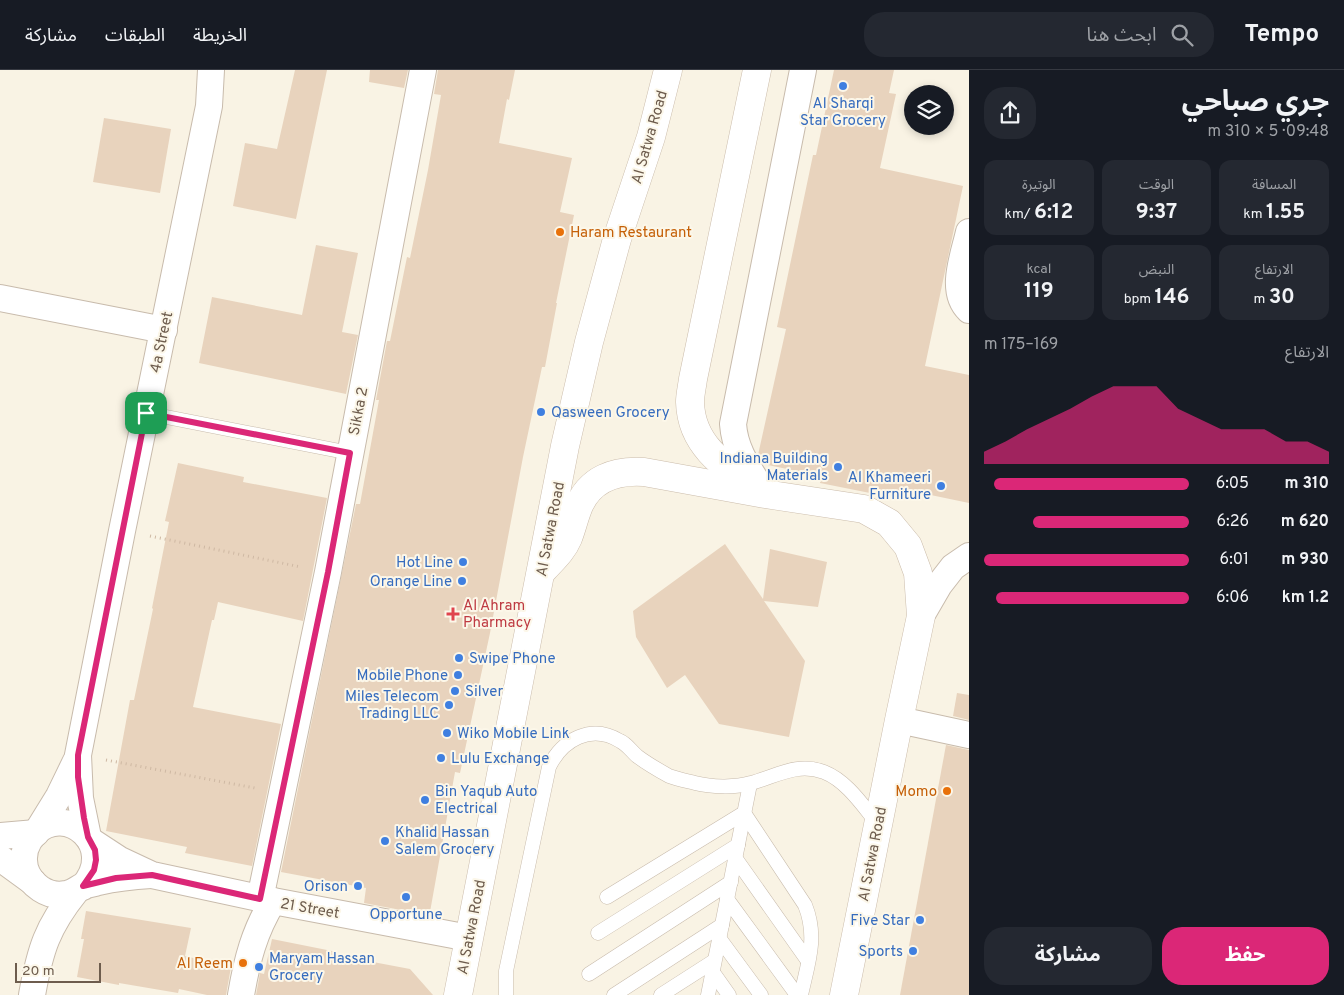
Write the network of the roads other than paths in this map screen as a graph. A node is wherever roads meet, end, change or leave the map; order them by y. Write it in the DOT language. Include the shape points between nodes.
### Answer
graph roads {
  1 [pos="212,70"];
  2 [pos="224,70"];
  3 [pos="422,70"];
  4 [pos="668,70"];
  5 [pos="757,70"];
  6 [pos="803,70"];
  7 [pos="209,106"];
  8 [pos="969,232"];
  9 [pos="0,298"];
  10 [pos="969,310"];
  11 [pos="164,330"];
  12 [pos="146,413"];
  13 [pos="350,453"];
  14 [pos="765,494"];
  15 [pos="969,556"];
  16 [pos="542,572"];
  17 [pos="921,616"];
  18 [pos="899,720"];
  19 [pos="969,735"];
  20 [pos="78,755"];
  21 [pos="750,784"];
  22 [pos="744,813"];
  23 [pos="878,824"];
  24 [pos="37,832"];
  25 [pos="0,836"];
  26 [pos="90,839"];
  27 [pos="738,845"];
  28 [pos="0,858"];
  29 [pos="736,859"];
  30 [pos="152,875"];
  31 [pos="731,882"];
  32 [pos="34,883"];
  33 [pos="80,889"];
  34 [pos="606,897"];
  35 [pos="727,899"];
  36 [pos="266,900"];
  37 [pos="720,932"];
  38 [pos="598,933"];
  39 [pos="469,938"];
  40 [pos="39,957"];
  41 [pos="808,961"];
  42 [pos="713,966"];
  43 [pos="589,974"];
  44 [pos="706,994"];
  45 [pos="32,995"];
  46 [pos="240,995"];
  47 [pos="458,995"];
  48 [pos="506,995"];
  49 [pos="614,995"];
  50 [pos="661,995"];
  51 [pos="729,995"];
  52 [pos="761,995"];
  53 [pos="797,995"];
  54 [pos="802,995"];
  55 [pos="844,995"];
  1 -- 7 [label="street, 4a Street"];
  2 -- 7 [label="street, 4a Street"];
  3 -- 13 [label="street, Sikka 2"];
  4 -- 16 [label="main road, Al Satwa Road" via="651,138 617,239 589,342 565,446"];
  5 -- 14 [label="main road, Al Satwa Road" via="690,403 695,427 706,448 722,465"];
  6 -- 14 [label="street" via="733,424 737,449"];
  7 -- 11 [label="street, 4a Street"];
  8 -- 10 [label="street" via="959,281 960,294"];
  9 -- 11 [label="street"];
  11 -- 12 [label="street, 4a Street"];
  12 -- 13 [label="lane"];
  12 -- 20 [label="street, 4a Street"];
  13 -- 36 [label="street, Sikka 2" via="283,793"];
  14 -- 16 [label="main road" via="644,472 612,474 598,481 586,493 568,539"];
  14 -- 17 [label="main road, Al Satwa Road" via="864,509 889,523 908,546 918,573"];
  15 -- 17 [label="street" via="953,567"];
  16 -- 39 [label="main road, Al Satwa Road"];
  17 -- 18 [label="main road, Al Satwa Road"];
  18 -- 19 [label="street"];
  18 -- 23 [label="main road, Al Satwa Road"];
  20 -- 24 [label="street, 4a Street"];
  20 -- 26 [label="street, 4a Street" via="80,798"];
  21 -- 22 [label="lane"];
  21 -- 23 [label="lane" via="785,770 812,768 825,772 847,788"];
  21 -- 48 [label="lane" via="697,784 669,776 609,736 584,735 562,746 549,767 506,971"];
  22 -- 27 [label="lane"];
  22 -- 34 [label="lane"];
  22 -- 41 [label="lane" via="806,905 813,933"];
  23 -- 55 [label="main road, Al Satwa Road"];
  24 -- 25 [label="street"];
  24 -- 26 [label="street" via="46,826 65,824 82,830"];
  24 -- 32 [label="street" via="29,841 24,862"];
  26 -- 30 [label="street, 21 Street" via="120,860"];
  26 -- 33 [label="street" via="95,850 95,865"];
  27 -- 29 [label="lane"];
  27 -- 38 [label="lane"];
  28 -- 32 [label="street"];
  29 -- 31 [label="lane"];
  29 -- 41 [label="lane"];
  30 -- 33 [label="street, 21 Street" via="116,878"];
  30 -- 36 [label="street, 21 Street"];
  31 -- 35 [label="lane"];
  31 -- 43 [label="lane"];
  32 -- 33 [label="street" via="54,894"];
  32 -- 40 [label="street"];
  33 -- 40 [label="street" via="54,921"];
  35 -- 37 [label="lane"];
  35 -- 53 [label="lane"];
  36 -- 39 [label="street, 21 Street"];
  36 -- 46 [label="street, Sikka 2"];
  37 -- 42 [label="lane"];
  37 -- 49 [label="lane"];
  37 -- 52 [label="lane"];
  39 -- 47 [label="main road, Al Satwa Road"];
  40 -- 45 [label="street"];
  41 -- 54 [label="lane"];
  42 -- 44 [label="lane"];
  42 -- 50 [label="lane"];
  42 -- 51 [label="lane"];
}
